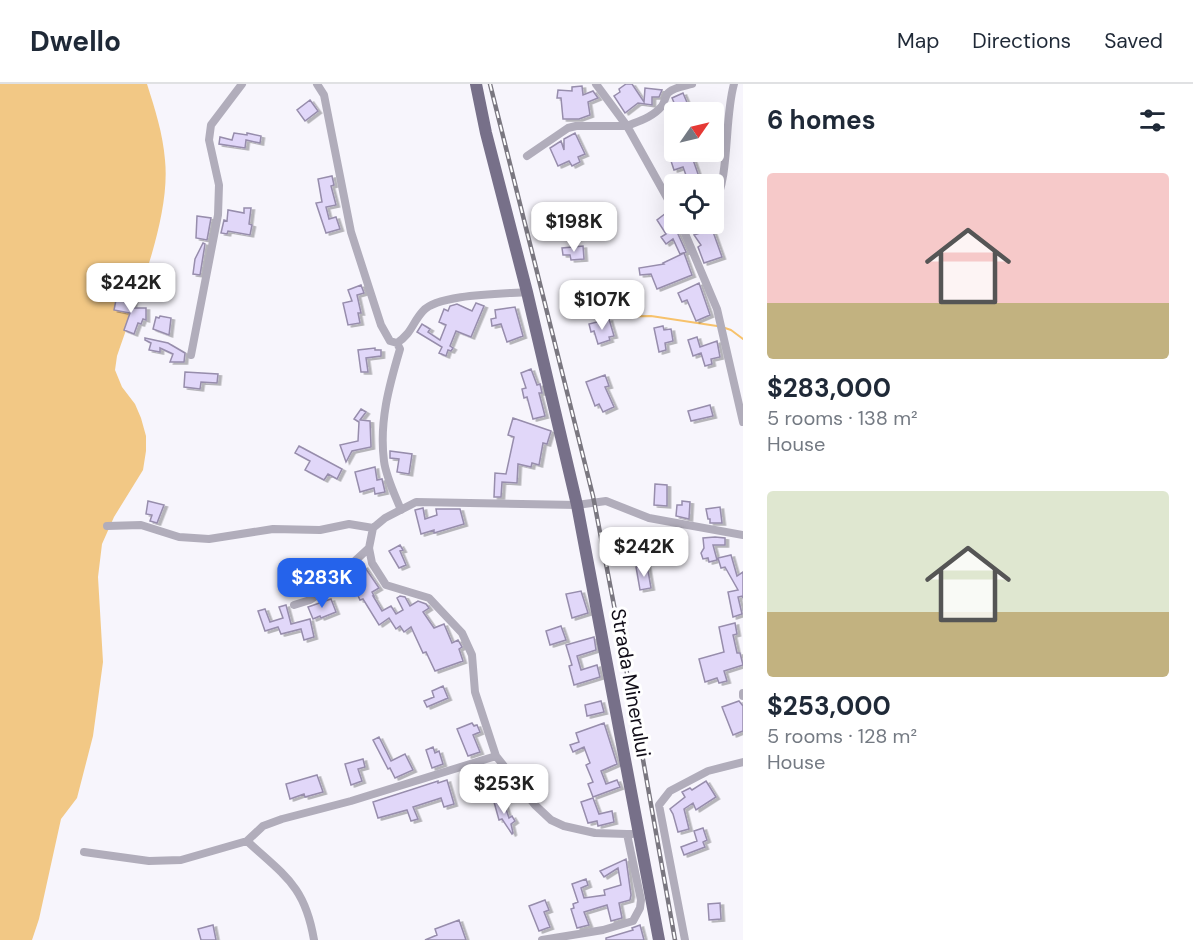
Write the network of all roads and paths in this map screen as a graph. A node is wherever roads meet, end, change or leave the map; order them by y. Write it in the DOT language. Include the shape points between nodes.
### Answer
graph roads {
  1 [pos="242,84"];
  2 [pos="317,84"];
  3 [pos="476,84"];
  4 [pos="596,84"];
  5 [pos="692,84"];
  6 [pos="734,84"];
  7 [pos="627,126"];
  8 [pos="527,156"];
  9 [pos="723,174"];
  10 [pos="664,192"];
  11 [pos="686,234"];
  12 [pos="527,292"];
  13 [pos="397,343"];
  14 [pos="191,356"];
  15 [pos="743,422"];
  16 [pos="577,505"];
  17 [pos="401,510"];
  18 [pos="107,526"];
  19 [pos="373,528"];
  20 [pos="743,536"];
  21 [pos="369,548"];
  22 [pos="294,605"];
  23 [pos="496,756"];
  24 [pos="743,762"];
  25 [pos="633,834"];
  26 [pos="247,841"];
  27 [pos="84,852"];
  28 [pos="314,940"];
  29 [pos="542,940"];
  30 [pos="659,940"];
  31 [pos="685,940"];
  1 -- 14 [label="street" via="211,125 209,140 219,185 218,215"];
  2 -- 13 [label="street" via="324,95 355,243 381,325 390,341"];
  3 -- 12 [label="main road, Strada Minerului"];
  4 -- 7 [label="street"];
  5 -- 7 [label="street" via="667,93 655,112"];
  6 -- 9 [label="street"];
  7 -- 8 [label="street" via="568,128"];
  7 -- 10 [label="street"];
  11 -- 15 [label="street" via="717,309"];
  12 -- 13 [label="street" via="435,302"];
  12 -- 16 [label="main road, Strada Minerului"];
  13 -- 17 [label="street" via="400,349 383,421 384,462"];
  16 -- 17 [label="street" via="417,502"];
  16 -- 20 [label="street" via="606,501 649,518"];
  16 -- 25 [label="main road, Strada Minerului"];
  17 -- 19 [label="street"];
  18 -- 19 [label="street" via="141,525 179,537 209,539 273,529 320,530 349,524"];
  19 -- 21 [label="street"];
  21 -- 22 [label="street" via="318,594"];
  21 -- 23 [label="street" via="372,563 386,585 429,598 468,643 475,692"];
  23 -- 25 [label="street" via="535,806 551,820 584,831"];
  23 -- 26 [label="street" via="271,822"];
  24 -- 31 [label="street" via="708,771 670,790 658,805"];
  25 -- 29 [label="street" via="641,900 633,921"];
  25 -- 30 [label="main road, Strada Minerului"];
  26 -- 27 [label="street" via="181,860 149,861"];
  26 -- 28 [label="street" via="299,892"];
}
